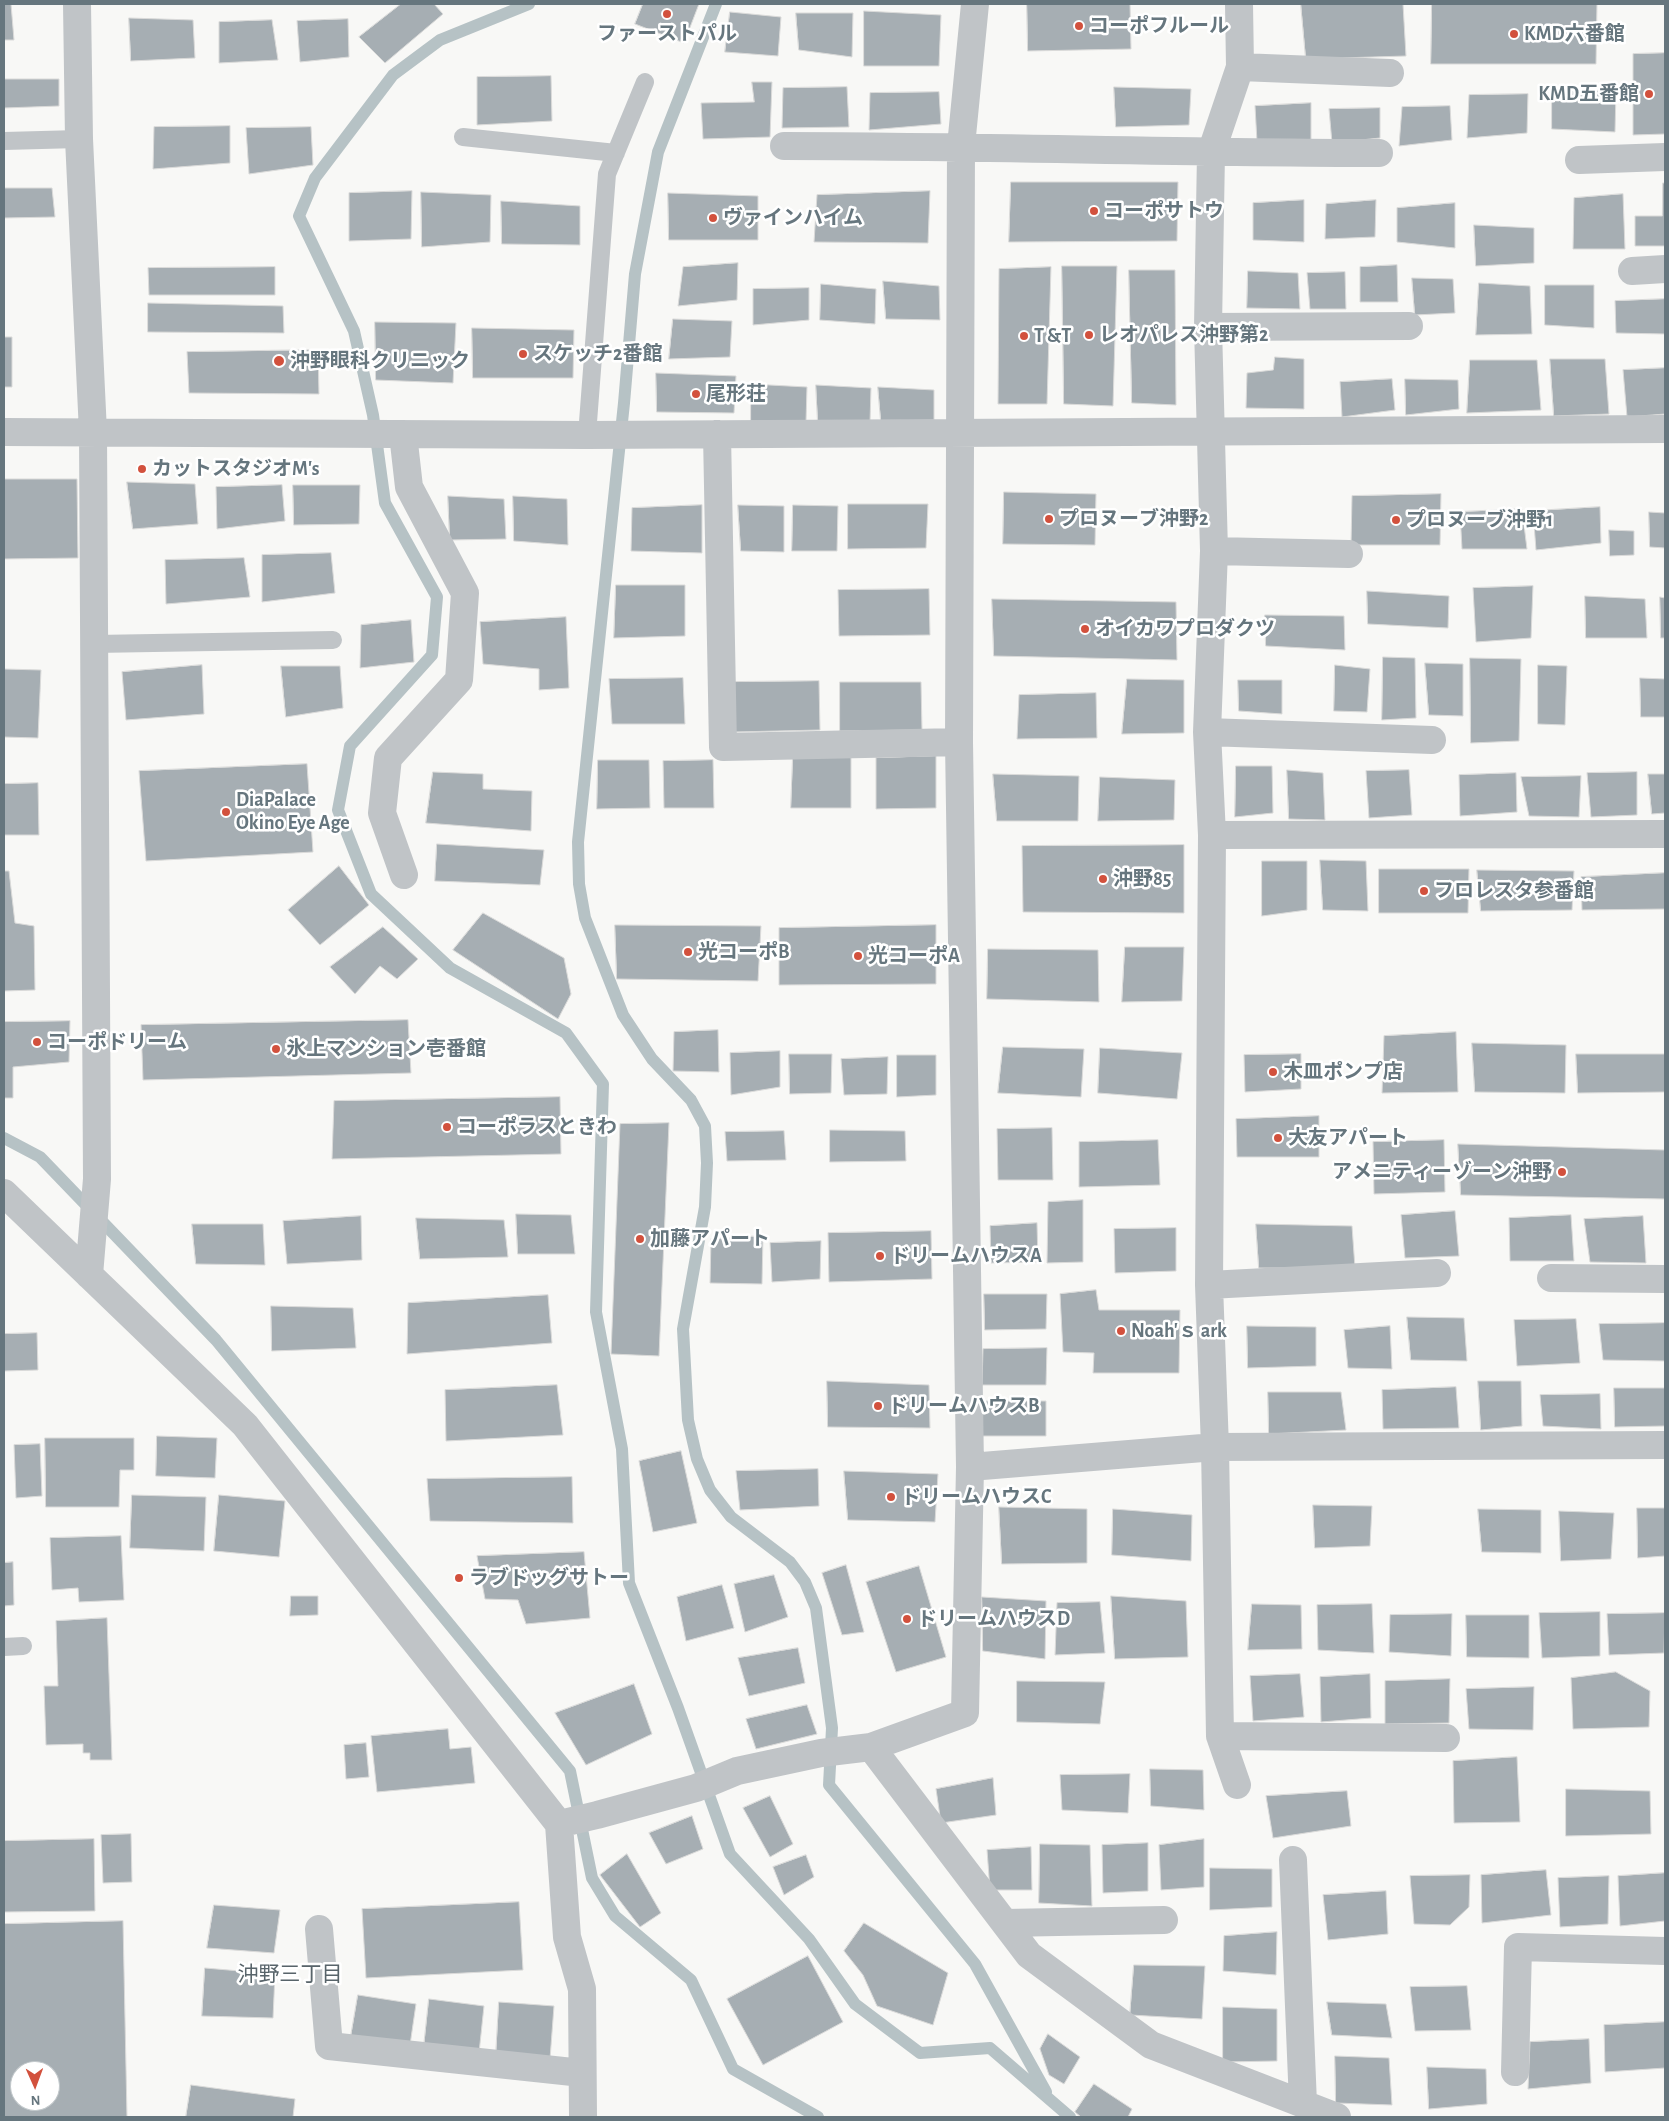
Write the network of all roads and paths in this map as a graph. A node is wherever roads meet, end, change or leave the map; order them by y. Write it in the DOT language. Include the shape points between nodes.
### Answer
graph roads {
  1 [pos="77,4"];
  2 [pos="976,4"];
  3 [pos="1239,4"];
  4 [pos="1240,67"];
  5 [pos="1390,73"];
  6 [pos="645,82"];
  7 [pos="463,137"];
  8 [pos="79,139"];
  9 [pos="4,141"];
  10 [pos="784,146"];
  11 [pos="960,146"];
  12 [pos="616,153"];
  13 [pos="1211,153"];
  14 [pos="1379,153"];
  15 [pos="1665,157"];
  16 [pos="1579,160"];
  17 [pos="1665,269"];
  18 [pos="1632,271"];
  19 [pos="1410,326"];
  20 [pos="1208,327"];
  21 [pos="1665,429"];
  22 [pos="4,432"];
  23 [pos="93,432"];
  24 [pos="1210,432"];
  25 [pos="384,434"];
  26 [pos="717,434"];
  27 [pos="960,434"];
  28 [pos="610,435"];
  29 [pos="1214,551"];
  30 [pos="1349,554"];
  31 [pos="334,640"];
  32 [pos="94,644"];
  33 [pos="1207,732"];
  34 [pos="1432,740"];
  35 [pos="959,742"];
  36 [pos="1665,834"];
  37 [pos="1212,835"];
  38 [pos="404,875"];
  39 [pos="4,1193"];
  40 [pos="1437,1273"];
  41 [pos="89,1275"];
  42 [pos="1551,1278"];
  43 [pos="1665,1279"];
  44 [pos="1209,1285"];
  45 [pos="1665,1445"];
  46 [pos="1215,1447"];
  47 [pos="970,1467"];
  48 [pos="23,1646"];
  49 [pos="4,1647"];
  50 [pos="1220,1736"];
  51 [pos="1446,1738"];
  52 [pos="860,1749"];
  53 [pos="1237,1785"];
  54 [pos="564,1822"];
  55 [pos="1293,1860"];
  56 [pos="1164,1920"];
  57 [pos="1005,1923"];
  58 [pos="319,1929"];
  59 [pos="1665,1950"];
  60 [pos="1516,2072"];
  61 [pos="582,2073"];
  62 [pos="1303,2104"];
  63 [pos="583,2117"];
  64 [pos="1336,2117"];
  1 -- 8 [label="street"];
  2 -- 11 [label="street"];
  3 -- 4 [label="street"];
  4 -- 5 [label="street"];
  4 -- 13 [label="street"];
  6 -- 12 [label="lane"];
  7 -- 12 [label="lane"];
  8 -- 9 [label="lane"];
  8 -- 23 [label="street"];
  10 -- 11 [label="street"];
  11 -- 13 [label="street"];
  11 -- 27 [label="street"];
  12 -- 28 [label="lane" via="607,174"];
  13 -- 14 [label="street"];
  13 -- 20 [label="street"];
  15 -- 16 [label="street"];
  17 -- 18 [label="street"];
  19 -- 20 [label="street"];
  20 -- 24 [label="street"];
  21 -- 24 [label="street"];
  22 -- 23 [label="street"];
  23 -- 25 [label="street"];
  23 -- 32 [label="street"];
  24 -- 27 [label="street"];
  24 -- 29 [label="street"];
  25 -- 28 [label="street"];
  25 -- 38 [label="street" via="465,593 459,680 388,758 382,814"];
  26 -- 27 [label="street"];
  26 -- 28 [label="street"];
  26 -- 35 [label="street" via="723,747"];
  27 -- 35 [label="street"];
  29 -- 30 [label="street"];
  29 -- 33 [label="street"];
  31 -- 32 [label="lane"];
  32 -- 41 [label="street" via="97,1179"];
  33 -- 34 [label="street"];
  33 -- 37 [label="street"];
  35 -- 47 [label="street"];
  36 -- 37 [label="street"];
  37 -- 44 [label="street"];
  39 -- 41 [label="street"];
  40 -- 44 [label="street"];
  41 -- 54 [label="street" via="245,1425"];
  42 -- 43 [label="street"];
  44 -- 46 [label="street"];
  45 -- 46 [label="street"];
  46 -- 47 [label="street"];
  46 -- 50 [label="street"];
  47 -- 52 [label="street" via="965,1713"];
  48 -- 49 [label="lane"];
  50 -- 51 [label="street"];
  50 -- 53 [label="street"];
  52 -- 54 [label="street" via="821,1753 737,1771 696,1788"];
  52 -- 57 [label="street"];
  54 -- 61 [label="street" via="567,1937 582,1990"];
  55 -- 62 [label="street"];
  56 -- 57 [label="street"];
  57 -- 62 [label="street" via="1029,1955 1151,2045"];
  58 -- 61 [label="street" via="328,2046"];
  59 -- 60 [label="street" via="1518,1947"];
  61 -- 63 [label="street"];
  62 -- 64 [label="street"];
}
